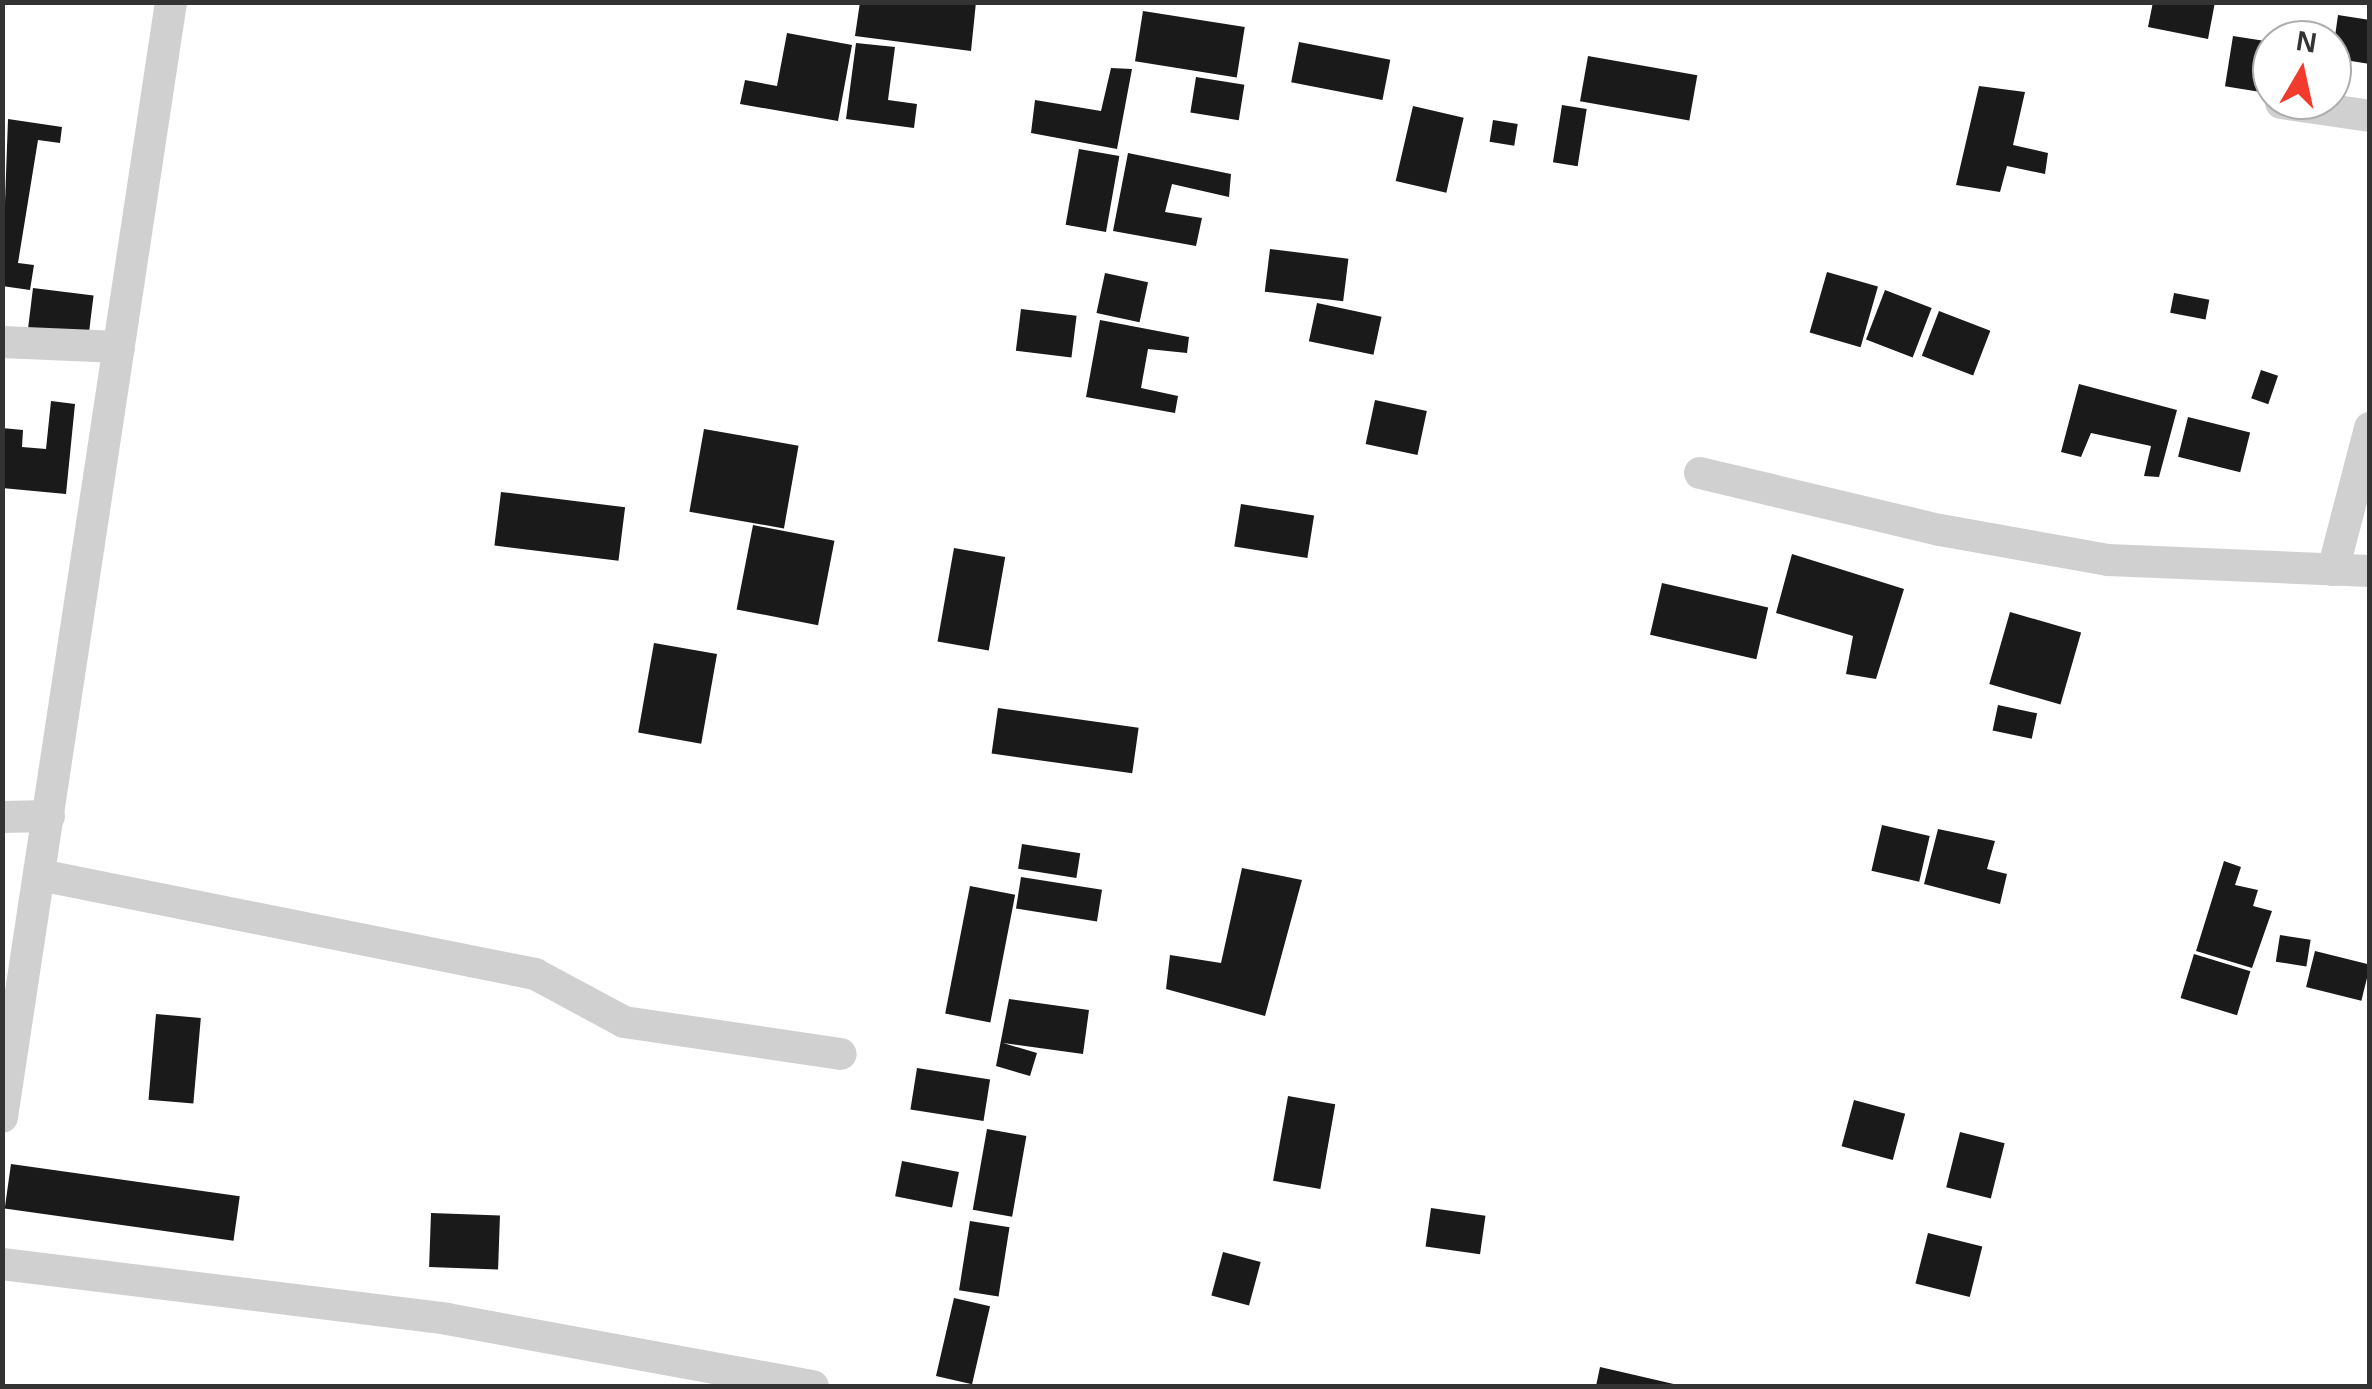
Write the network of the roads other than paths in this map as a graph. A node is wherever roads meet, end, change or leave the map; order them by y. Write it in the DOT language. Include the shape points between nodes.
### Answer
graph roads {
  1 [pos="171,2"];
  2 [pos="2,342"];
  3 [pos="119,347"];
  4 [pos="2370,428"];
  5 [pos="1700,472"];
  6 [pos="2333,570"];
  7 [pos="2370,571"];
  8 [pos="49,816"];
  9 [pos="2,817"];
  10 [pos="40,876"];
  11 [pos="841,1054"];
  12 [pos="2,1117"];
  13 [pos="2,1264"];
  14 [pos="768,1383"];
  15 [pos="814,1386"];
  1 -- 3 [label="street"];
  2 -- 3 [label="street"];
  3 -- 8 [label="street"];
  4 -- 6 [label="street"];
  5 -- 6 [label="street" via="1940,530 2108,560"];
  6 -- 7 [label="street"];
  8 -- 9 [label="street"];
  8 -- 10 [label="street"];
  10 -- 11 [label="street" via="535,974 624,1022"];
  10 -- 12 [label="street"];
  13 -- 14 [label="street" via="447,1318"];
  14 -- 15 [label="street"];
}
